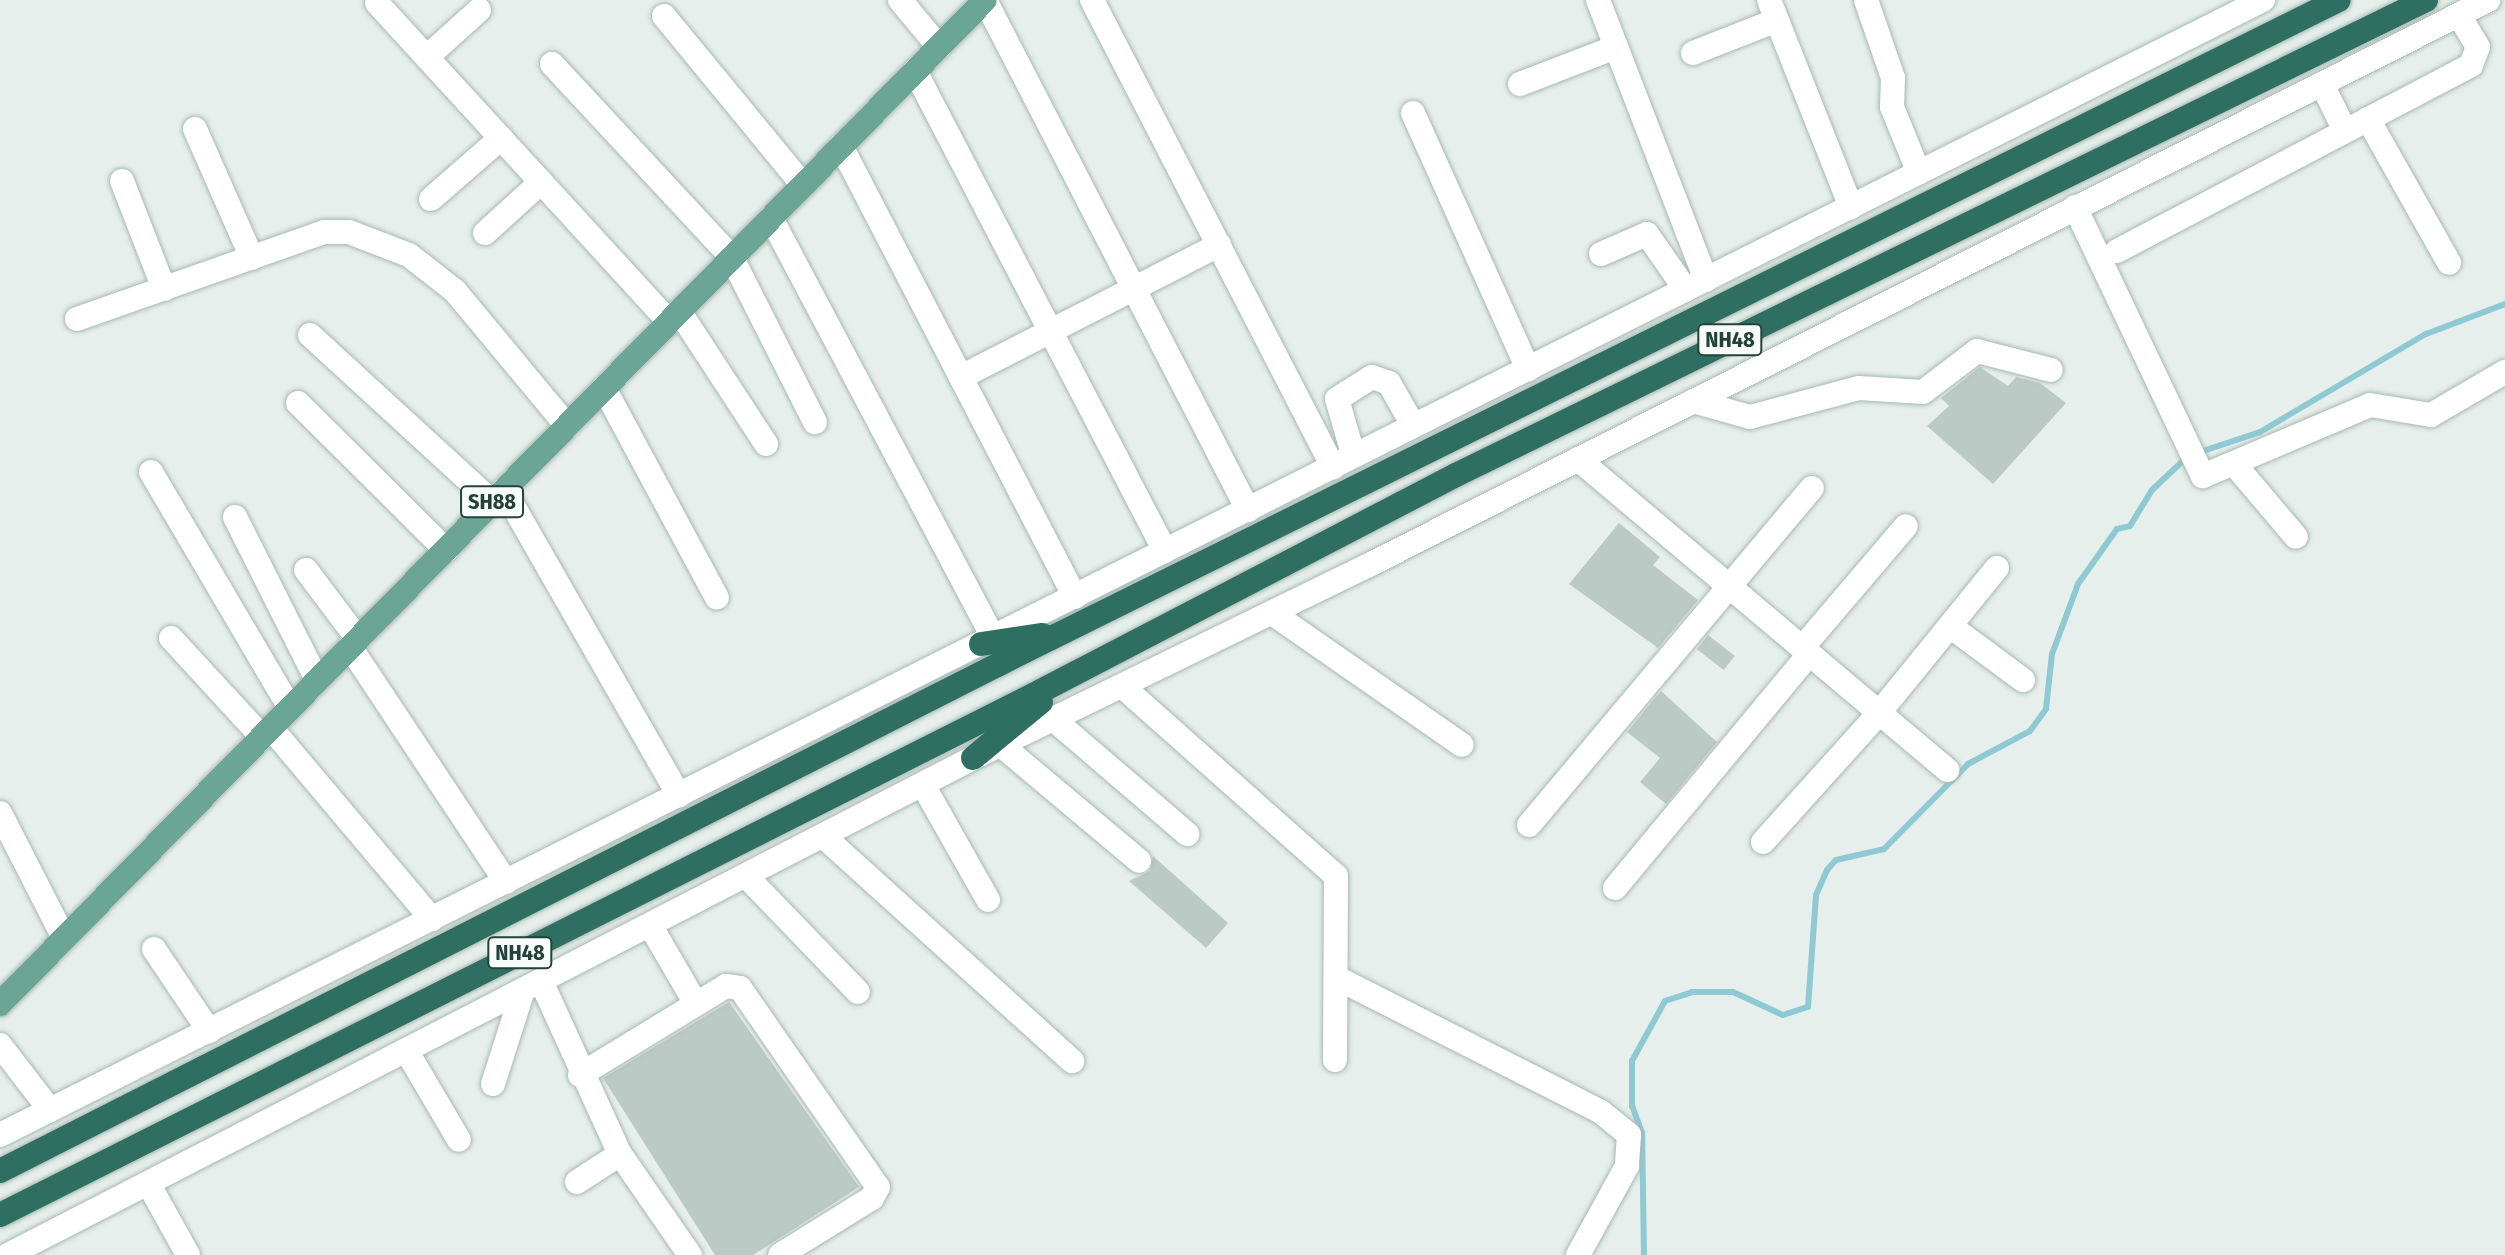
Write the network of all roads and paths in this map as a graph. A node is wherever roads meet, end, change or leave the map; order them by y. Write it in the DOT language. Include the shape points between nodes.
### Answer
graph roads {
  1 [pos="900,0"];
  2 [pos="1092,0"];
  3 [pos="1598,0"];
  4 [pos="1866,0"];
  5 [pos="2263,0"];
  6 [pos="2339,0"];
  7 [pos="2426,0"];
  8 [pos="2488,0"];
  9 [pos="377,3"];
  10 [pos="974,4"];
  11 [pos="479,10"];
  12 [pos="1773,10"];
  13 [pos="2459,15"];
  14 [pos="664,16"];
  15 [pos="939,47"];
  16 [pos="1616,47"];
  17 [pos="1693,53"];
  18 [pos="427,57"];
  19 [pos="552,64"];
  20 [pos="915,71"];
  21 [pos="1520,84"];
  22 [pos="2322,84"];
  23 [pos="1413,113"];
  24 [pos="2368,119"];
  25 [pos="195,129"];
  26 [pos="2345,131"];
  27 [pos="501,138"];
  28 [pos="841,146"];
  29 [pos="1919,173"];
  30 [pos="122,181"];
  31 [pos="541,182"];
  32 [pos="803,185"];
  33 [pos="431,199"];
  34 [pos="1851,207"];
  35 [pos="2075,207"];
  36 [pos="771,218"];
  37 [pos="485,233"];
  38 [pos="1219,245"];
  39 [pos="2117,251"];
  40 [pos="1601,254"];
  41 [pos="252,258"];
  42 [pos="732,258"];
  43 [pos="2449,263"];
  44 [pos="1696,285"];
  45 [pos="164,289"];
  46 [pos="1133,289"];
  47 [pos="674,317"];
  48 [pos="77,319"];
  49 [pos="1051,331"];
  50 [pos="310,335"];
  51 [pos="1528,369"];
  52 [pos="2051,370"];
  53 [pos="2505,372"];
  54 [pos="961,377"];
  55 [pos="604,388"];
  56 [pos="1693,401"];
  57 [pos="298,403"];
  58 [pos="815,422"];
  59 [pos="1413,425"];
  60 [pos="567,426"];
  61 [pos="766,444"];
  62 [pos="1578,459"];
  63 [pos="1343,461"];
  64 [pos="2235,465"];
  65 [pos="151,472"];
  66 [pos="1812,488"];
  67 [pos="498,496"];
  68 [pos="1248,510"];
  69 [pos="235,517"];
  70 [pos="1906,526"];
  71 [pos="2296,537"];
  72 [pos="446,550"];
  73 [pos="1165,551"];
  74 [pos="1997,568"];
  75 [pos="306,570"];
  76 [pos="1728,586"];
  77 [pos="1075,597"];
  78 [pos="717,598"];
  79 [pos="1272,613"];
  80 [pos="1950,626"];
  81 [pos="1062,633"];
  82 [pos="171,638"];
  83 [pos="987,641"];
  84 [pos="354,643"];
  85 [pos="1806,651"];
  86 [pos="1074,674"];
  87 [pos="317,680"];
  88 [pos="2023,680"];
  89 [pos="1122,686"];
  90 [pos="290,708"];
  91 [pos="1879,713"];
  92 [pos="1053,719"];
  93 [pos="266,732"];
  94 [pos="1001,745"];
  95 [pos="1462,745"];
  96 [pos="973,758"];
  97 [pos="1947,770"];
  98 [pos="923,785"];
  99 [pos="679,795"];
  100 [pos="0,813"];
  101 [pos="1529,825"];
  102 [pos="1187,834"];
  103 [pos="823,836"];
  104 [pos="1763,842"];
  105 [pos="1139,861"];
  106 [pos="746,876"];
  107 [pos="506,882"];
  108 [pos="1615,888"];
  109 [pos="988,900"];
  110 [pos="432,919"];
  111 [pos="650,925"];
  112 [pos="64,938"];
  113 [pos="154,949"];
  114 [pos="1337,978"];
  115 [pos="532,986"];
  116 [pos="858,992"];
  117 [pos="0,1004"];
  118 [pos="696,1004"];
  119 [pos="209,1031"];
  120 [pos="0,1045"];
  121 [pos="406,1050"];
  122 [pos="1335,1060"];
  123 [pos="1072,1061"];
  124 [pos="580,1075"];
  125 [pos="493,1084"];
  126 [pos="50,1110"];
  127 [pos="0,1135"];
  128 [pos="459,1140"];
  129 [pos="620,1154"];
  130 [pos="0,1171"];
  131 [pos="577,1182"];
  132 [pos="148,1183"];
  133 [pos="0,1215"];
  134 [pos="796,1251"];
  135 [pos="681,1252"];
  136 [pos="8,1255"];
  137 [pos="188,1255"];
  138 [pos="1578,1255"];
  1 -- 15 [label="street"];
  2 -- 38 [label="street"];
  3 -- 16 [label="street"];
  4 -- 29 [label="street" via="1893,78 1892,107"];
  5 -- 29 [label="street"];
  6 -- 81 [label="highway, NH48"];
  7 -- 86 [label="highway, NH48" via="1456,475"];
  8 -- 13 [label="street"];
  9 -- 18 [label="street"];
  10 -- 15 [label="main road, SH88"];
  10 -- 46 [label="street"];
  11 -- 18 [label="street"];
  12 -- 17 [label="street"];
  12 -- 34 [label="street"];
  13 -- 22 [label="street"];
  13 -- 24 [label="street" via="2478,47 2478,57"];
  14 -- 32 [label="street"];
  15 -- 20 [label="main road, SH88"];
  16 -- 21 [label="street"];
  16 -- 44 [label="street"];
  18 -- 27 [label="street"];
  19 -- 42 [label="street"];
  20 -- 28 [label="main road, SH88"];
  20 -- 49 [label="street"];
  22 -- 26 [label="street"];
  22 -- 35 [label="street"];
  23 -- 51 [label="street"];
  24 -- 26 [label="street"];
  24 -- 43 [label="street"];
  25 -- 41 [label="street"];
  26 -- 39 [label="street"];
  27 -- 31 [label="street"];
  27 -- 33 [label="street"];
  28 -- 32 [label="main road, SH88"];
  28 -- 54 [label="street"];
  29 -- 34 [label="street"];
  30 -- 45 [label="street"];
  31 -- 37 [label="street"];
  31 -- 47 [label="street"];
  32 -- 36 [label="main road, SH88"];
  34 -- 44 [label="street"];
  35 -- 56 [label="street"];
  35 -- 64 [label="street" via="2196,470 2208,476"];
  36 -- 42 [label="main road, SH88"];
  36 -- 83 [label="street"];
  38 -- 46 [label="street"];
  38 -- 63 [label="street"];
  40 -- 44 [label="street" via="1647,234"];
  41 -- 45 [label="street"];
  41 -- 60 [label="street" via="324,232 349,232 409,255 455,291"];
  42 -- 47 [label="main road, SH88"];
  42 -- 58 [label="street"];
  44 -- 51 [label="street"];
  45 -- 48 [label="street"];
  46 -- 49 [label="street"];
  46 -- 68 [label="street"];
  47 -- 55 [label="main road, SH88"];
  47 -- 61 [label="street"];
  49 -- 54 [label="street"];
  49 -- 73 [label="street"];
  50 -- 67 [label="street"];
  51 -- 59 [label="street"];
  52 -- 56 [label="street" via="1977,351 1923,392 1859,388 1750,417"];
  53 -- 64 [label="street" via="2431,415 2370,405"];
  54 -- 77 [label="street"];
  55 -- 60 [label="main road, SH88"];
  55 -- 78 [label="street"];
  56 -- 62 [label="street"];
  57 -- 72 [label="street"];
  59 -- 63 [label="street"];
  59 -- 63 [label="street" via="1389,383 1372,377 1337,399"];
  60 -- 67 [label="main road, SH88"];
  62 -- 76 [label="street"];
  62 -- 79 [label="street"];
  63 -- 68 [label="street"];
  64 -- 71 [label="street"];
  65 -- 90 [label="street"];
  66 -- 76 [label="street"];
  67 -- 72 [label="main road, SH88"];
  67 -- 99 [label="street"];
  68 -- 73 [label="street"];
  69 -- 87 [label="street"];
  70 -- 85 [label="street"];
  72 -- 84 [label="main road, SH88"];
  73 -- 77 [label="street"];
  74 -- 80 [label="street"];
  75 -- 84 [label="street"];
  76 -- 85 [label="street"];
  76 -- 101 [label="street"];
  77 -- 83 [label="street"];
  79 -- 89 [label="street"];
  79 -- 95 [label="street"];
  80 -- 88 [label="street"];
  80 -- 91 [label="street"];
  81 -- 83 [label="highway"];
  81 -- 130 [label="highway, NH48"];
  82 -- 93 [label="street"];
  83 -- 99 [label="street"];
  84 -- 87 [label="main road, SH88"];
  84 -- 107 [label="street"];
  85 -- 91 [label="street"];
  85 -- 108 [label="street"];
  86 -- 96 [label="highway"];
  86 -- 133 [label="highway, NH48"];
  87 -- 90 [label="main road, SH88"];
  89 -- 92 [label="street"];
  89 -- 114 [label="street" via="1327,863 1339,892"];
  90 -- 93 [label="main road, SH88"];
  91 -- 97 [label="street"];
  91 -- 104 [label="street"];
  92 -- 94 [label="street"];
  92 -- 102 [label="street"];
  93 -- 110 [label="street"];
  93 -- 112 [label="main road, SH88"];
  94 -- 96 [label="street"];
  94 -- 105 [label="street"];
  96 -- 98 [label="street"];
  98 -- 103 [label="street"];
  98 -- 109 [label="street"];
  99 -- 107 [label="street"];
  100 -- 112 [label="street"];
  103 -- 106 [label="street"];
  103 -- 123 [label="street"];
  106 -- 111 [label="street"];
  106 -- 116 [label="street"];
  107 -- 110 [label="street"];
  110 -- 119 [label="street"];
  111 -- 115 [label="street"];
  111 -- 118 [label="street"];
  112 -- 117 [label="main road, SH88"];
  113 -- 119 [label="street"];
  114 -- 122 [label="street"];
  114 -- 138 [label="street" via="1601,1112 1629,1135 1627,1166"];
  115 -- 121 [label="street"];
  115 -- 124 [label="street"];
  115 -- 125 [label="street"];
  118 -- 124 [label="street"];
  118 -- 134 [label="street" via="726,986 740,988 876,1180 872,1198"];
  119 -- 126 [label="street"];
  120 -- 126 [label="street"];
  121 -- 128 [label="street"];
  121 -- 132 [label="street"];
  124 -- 129 [label="street"];
  126 -- 127 [label="street"];
  129 -- 131 [label="street"];
  129 -- 135 [label="street"];
  132 -- 136 [label="street"];
  132 -- 137 [label="street"];
}
